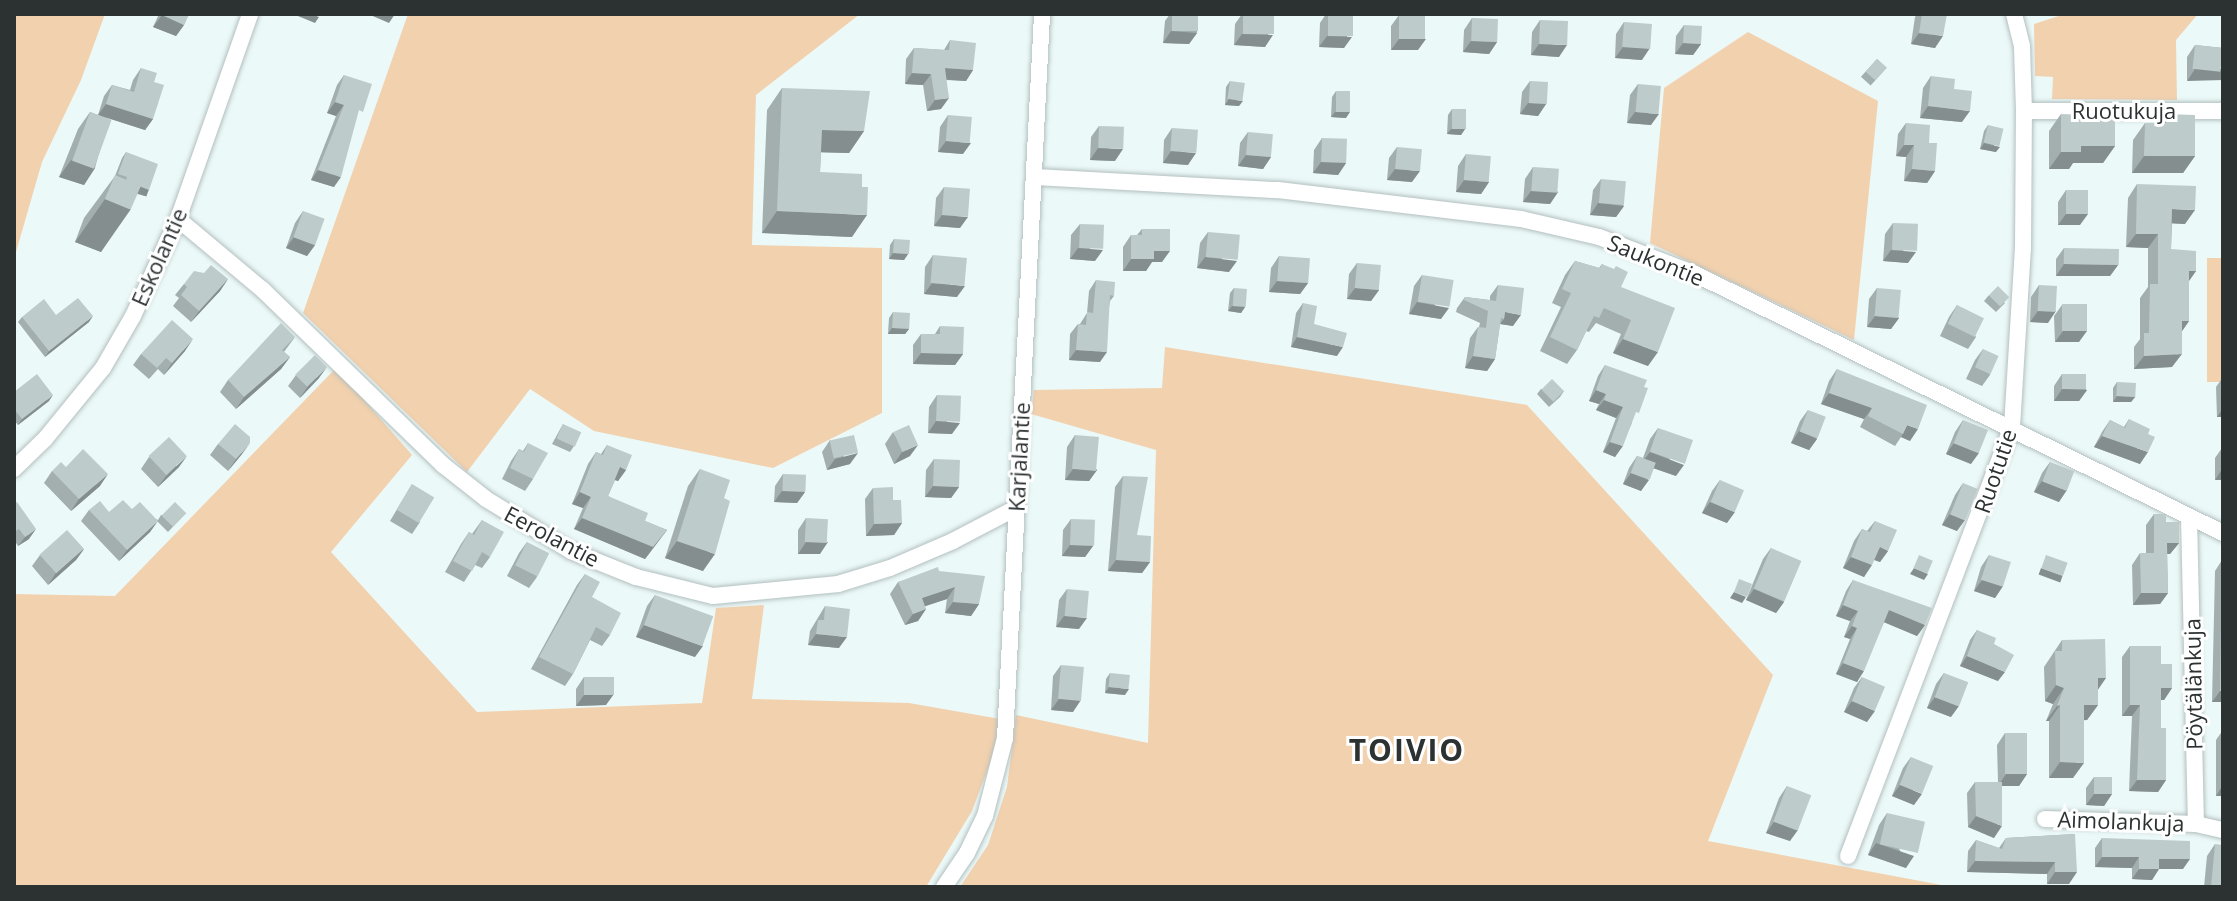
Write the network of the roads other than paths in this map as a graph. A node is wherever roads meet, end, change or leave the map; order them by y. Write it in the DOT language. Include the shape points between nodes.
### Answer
graph roads {
  1 [pos="1042,14"];
  2 [pos="2014,14"];
  3 [pos="245,16"];
  4 [pos="2024,111"];
  5 [pos="2223,111"];
  6 [pos="1035,177"];
  7 [pos="178,219"];
  8 [pos="2012,427"];
  9 [pos="14,469"];
  10 [pos="1016,508"];
  11 [pos="2189,517"];
  12 [pos="2223,533"];
  13 [pos="2045,819"];
  14 [pos="2196,824"];
  15 [pos="2223,830"];
  16 [pos="1848,856"];
  17 [pos="944,887"];
  1 -- 6 [label="street, Karjalantie"];
  2 -- 4 [label="street, Ruotutie" via="2022,46"];
  3 -- 7 [label="street, Eskolantie"];
  4 -- 5 [label="street, Ruotukuja"];
  4 -- 8 [label="street, Ruotutie" via="2023,260"];
  6 -- 8 [label="street, Saukontie" via="1293,192 1521,219 1599,237 1695,274"];
  6 -- 10 [label="street, Karjalantie"];
  7 -- 9 [label="street, Eskolantie" via="103,368"];
  7 -- 10 [label="street, Eerolantie" via="263,290 475,491 571,551 636,577 713,596 838,584 919,556"];
  8 -- 11 [label="street, Saukontie"];
  8 -- 16 [label="street, Ruotutie"];
  10 -- 17 [label="street, Karjalantie" via="1001,762 985,816"];
  11 -- 12 [label="street, Saukontie"];
  11 -- 14 [label="street, Pöytälänkuja"];
  13 -- 14 [label="street, Aimolankuja"];
  14 -- 15 [label="street"];
}
